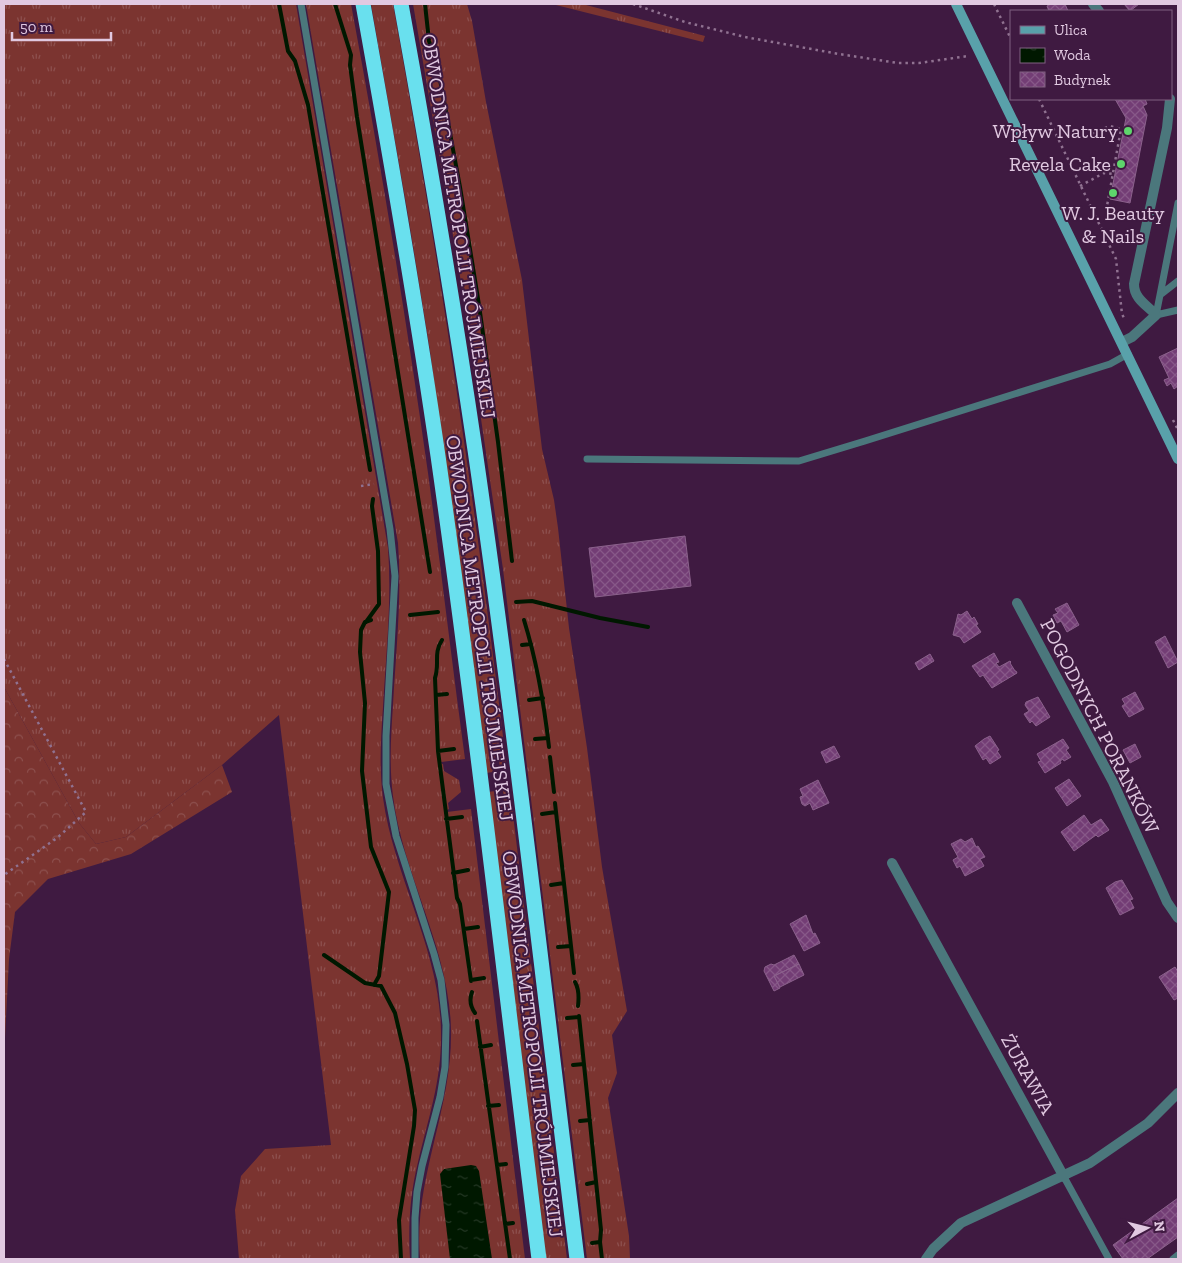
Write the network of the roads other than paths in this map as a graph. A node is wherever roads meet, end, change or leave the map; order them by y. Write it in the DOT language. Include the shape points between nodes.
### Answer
graph roads {
  1 [pos="301,4"];
  2 [pos="363,4"];
  3 [pos="401,4"];
  4 [pos="956,4"];
  5 [pos="1170,100"];
  6 [pos="1178,203"];
  7 [pos="1178,281"];
  8 [pos="1160,294"];
  9 [pos="1178,310"];
  10 [pos="1156,315"];
  11 [pos="1122,342"];
  12 [pos="1128,354"];
  13 [pos="587,459"];
  14 [pos="1178,459"];
  15 [pos="1017,603"];
  16 [pos="892,863"];
  17 [pos="1178,918"];
  18 [pos="1178,1092"];
  19 [pos="1064,1177"];
  20 [pos="1178,1256"];
  21 [pos="415,1259"];
  22 [pos="539,1259"];
  23 [pos="577,1259"];
  24 [pos="926,1259"];
  25 [pos="1109,1259"];
  26 [pos="1173,1259"];
  1 -- 21 [label="lane" via="390,529 395,576 386,784 396,836 441,980 446,1025 440,1097 417,1192"];
  2 -- 22 [label="highway, OBWODNICA METROPOLII TRÓJMIEJSKIEJ" via="438,456"];
  3 -- 23 [label="highway, OBWODNICA METROPOLII TRÓJMIEJSKIEJ" via="474,442"];
  4 -- 11 [label="main road"];
  5 -- 10 [label="street" via="1167,128 1134,284 1136,295"];
  6 -- 8 [label="lane"];
  7 -- 8 [label="lane"];
  8 -- 10 [label="lane"];
  9 -- 10 [label="lane"];
  10 -- 11 [label="street"];
  11 -- 12 [label="main road"];
  12 -- 13 [label="lane" via="1110,364 799,461"];
  12 -- 14 [label="main road"];
  15 -- 17 [label="street, POGODNYCH PORANKÓW" via="1113,782 1167,902"];
  16 -- 19 [label="street, ŻURAWIA"];
  18 -- 19 [label="street" via="1148,1123"];
  19 -- 24 [label="street" via="961,1223"];
  19 -- 25 [label="lane"];
  20 -- 26 [label="lane"];
}
